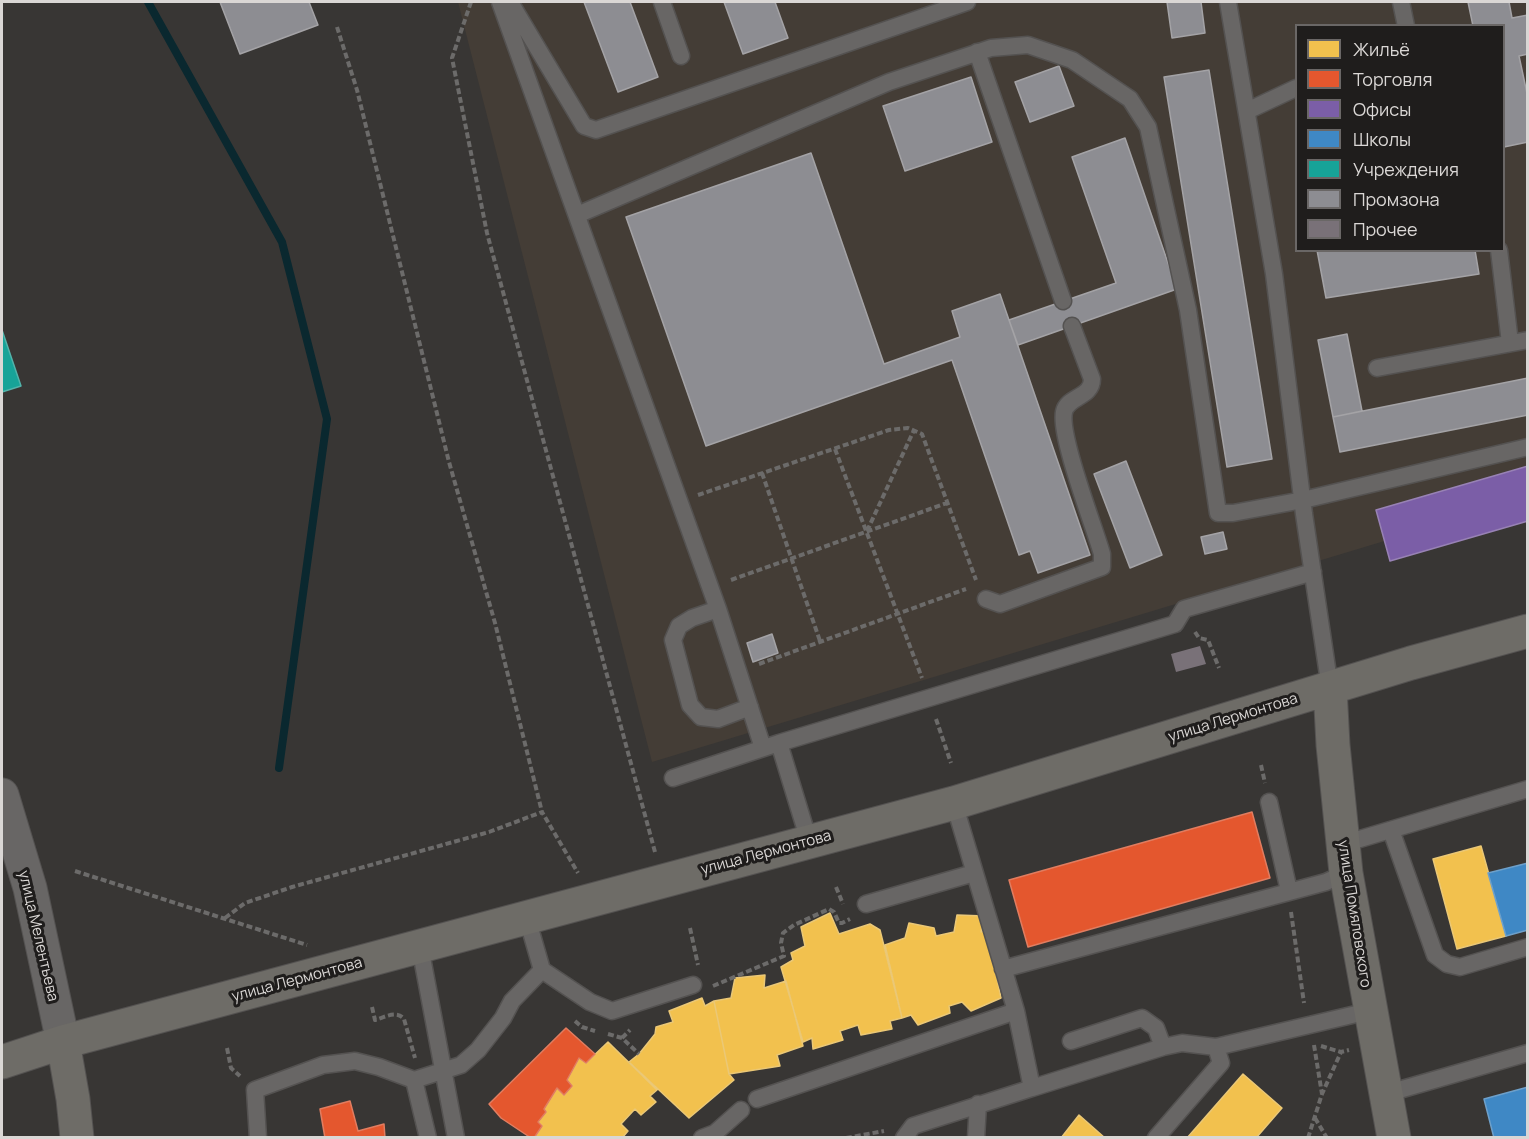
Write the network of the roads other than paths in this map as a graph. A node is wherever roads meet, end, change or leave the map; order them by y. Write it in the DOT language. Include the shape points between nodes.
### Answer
graph roads {
  1 [pos="500,2"];
  2 [pos="510,2"];
  3 [pos="662,2"];
  4 [pos="967,2"];
  5 [pos="1228,2"];
  6 [pos="1401,2"];
  7 [pos="1406,24"];
  8 [pos="977,52"];
  9 [pos="681,56"];
  10 [pos="1295,88"];
  11 [pos="1247,111"];
  12 [pos="578,215"];
  13 [pos="1499,252"];
  14 [pos="1063,302"];
  15 [pos="1072,326"];
  16 [pos="1527,340"];
  17 [pos="1510,343"];
  18 [pos="1377,368"];
  19 [pos="1527,447"];
  20 [pos="1303,500"];
  21 [pos="1313,572"];
  22 [pos="982,592"];
  23 [pos="718,609"];
  24 [pos="1527,631"];
  25 [pos="1330,688"];
  26 [pos="750,707"];
  27 [pos="779,743"];
  28 [pos="763,748"];
  29 [pos="673,778"];
  30 [pos="1527,789"];
  31 [pos="2,795"];
  32 [pos="1269,802"];
  33 [pos="954,804"];
  34 [pos="1391,830"];
  35 [pos="809,841"];
  36 [pos="1344,858"];
  37 [pos="974,873"];
  38 [pos="1288,891"];
  39 [pos="866,904"];
  40 [pos="527,918"];
  41 [pos="420,947"];
  42 [pos="1527,947"];
  43 [pos="1004,969"];
  44 [pos="542,970"];
  45 [pos="698,988"];
  46 [pos="1016,1011"];
  47 [pos="1369,1011"];
  48 [pos="1071,1041"];
  49 [pos="63,1042"];
  50 [pos="1163,1047"];
  51 [pos="1216,1047"];
  52 [pos="1527,1053"];
  53 [pos="2,1062"];
  54 [pos="444,1071"];
  55 [pos="414,1080"];
  56 [pos="1032,1088"];
  57 [pos="1385,1094"];
  58 [pos="757,1099"];
  59 [pos="978,1104"];
  60 [pos="741,1110"];
  61 [pos="909,1131"];
  62 [pos="77,1137"];
  63 [pos="258,1137"];
  64 [pos="428,1137"];
  65 [pos="456,1137"];
  66 [pos="702,1137"];
  67 [pos="976,1137"];
  68 [pos="1156,1137"];
  69 [pos="1394,1137"];
  1 -- 12 [label="lane"];
  2 -- 4 [label="lane" via="584,126 596,130"];
  3 -- 9 [label="lane"];
  5 -- 11 [label="lane"];
  6 -- 7 [label="lane"];
  8 -- 12 [label="lane" via="889,82"];
  8 -- 14 [label="lane"];
  8 -- 20 [label="lane" via="1028,45 1072,60 1130,99 1148,127 1186,298 1218,513"];
  10 -- 11 [label="lane"];
  11 -- 20 [label="lane" via="1274,274"];
  12 -- 23 [label="lane"];
  13 -- 17 [label="lane"];
  15 -- 22 [label="lane" via="1092,385 1083,396 1069,402 1064,411 1065,437 1102,554 1102,567 1000,604"];
  16 -- 17 [label="lane"];
  17 -- 18 [label="lane"];
  19 -- 20 [label="lane"];
  20 -- 21 [label="lane"];
  21 -- 25 [label="lane"];
  21 -- 27 [label="lane" via="1184,609 1175,624"];
  23 -- 26 [label="lane"];
  23 -- 26 [label="lane" via="679,626 674,639 690,705 701,717 718,719"];
  24 -- 25 [label="main road, улица Лермонтова"];
  25 -- 33 [label="main road, улица Лермонтова"];
  25 -- 36 [label="main road, улица Помяловского"];
  26 -- 28 [label="lane"];
  27 -- 28 [label="lane"];
  27 -- 35 [label="lane"];
  28 -- 29 [label="lane"];
  30 -- 34 [label="lane"];
  31 -- 49 [label="street, улица Мелентьева" via="30,888"];
  32 -- 38 [label="lane"];
  33 -- 35 [label="main road, улица Лермонтова"];
  33 -- 37 [label="lane"];
  34 -- 36 [label="lane"];
  34 -- 42 [label="lane" via="1435,955 1460,967"];
  35 -- 40 [label="main road, улица Лермонтова"];
  36 -- 38 [label="lane" via="1326,882"];
  36 -- 47 [label="main road, улица Помяловского"];
  37 -- 39 [label="lane"];
  37 -- 43 [label="lane"];
  38 -- 43 [label="lane"];
  40 -- 41 [label="main road, улица Лермонтова"];
  40 -- 44 [label="lane"];
  41 -- 49 [label="main road, улица Лермонтова"];
  41 -- 54 [label="lane"];
  43 -- 46 [label="lane"];
  44 -- 45 [label="lane" via="590,1002 612,1011"];
  44 -- 54 [label="lane" via="512,1001 478,1050 461,1065"];
  46 -- 56 [label="lane"];
  46 -- 58 [label="lane"];
  47 -- 51 [label="lane"];
  47 -- 57 [label="main road, улица Помяловского"];
  48 -- 50 [label="lane" via="1142,1018 1156,1028"];
  49 -- 53 [label="main road, улица Лермонтова"];
  49 -- 62 [label="main road"];
  50 -- 51 [label="lane" via="1182,1043"];
  50 -- 56 [label="lane"];
  51 -- 68 [label="lane" via="1221,1063"];
  52 -- 57 [label="lane"];
  54 -- 55 [label="lane"];
  54 -- 65 [label="lane"];
  55 -- 63 [label="lane" via="355,1061 322,1065 264,1086 255,1090"];
  55 -- 64 [label="lane"];
  56 -- 59 [label="lane"];
  57 -- 69 [label="main road, улица Помяловского"];
  59 -- 61 [label="lane"];
  59 -- 67 [label="lane"];
  60 -- 66 [label="lane" via="714,1134"];
}
